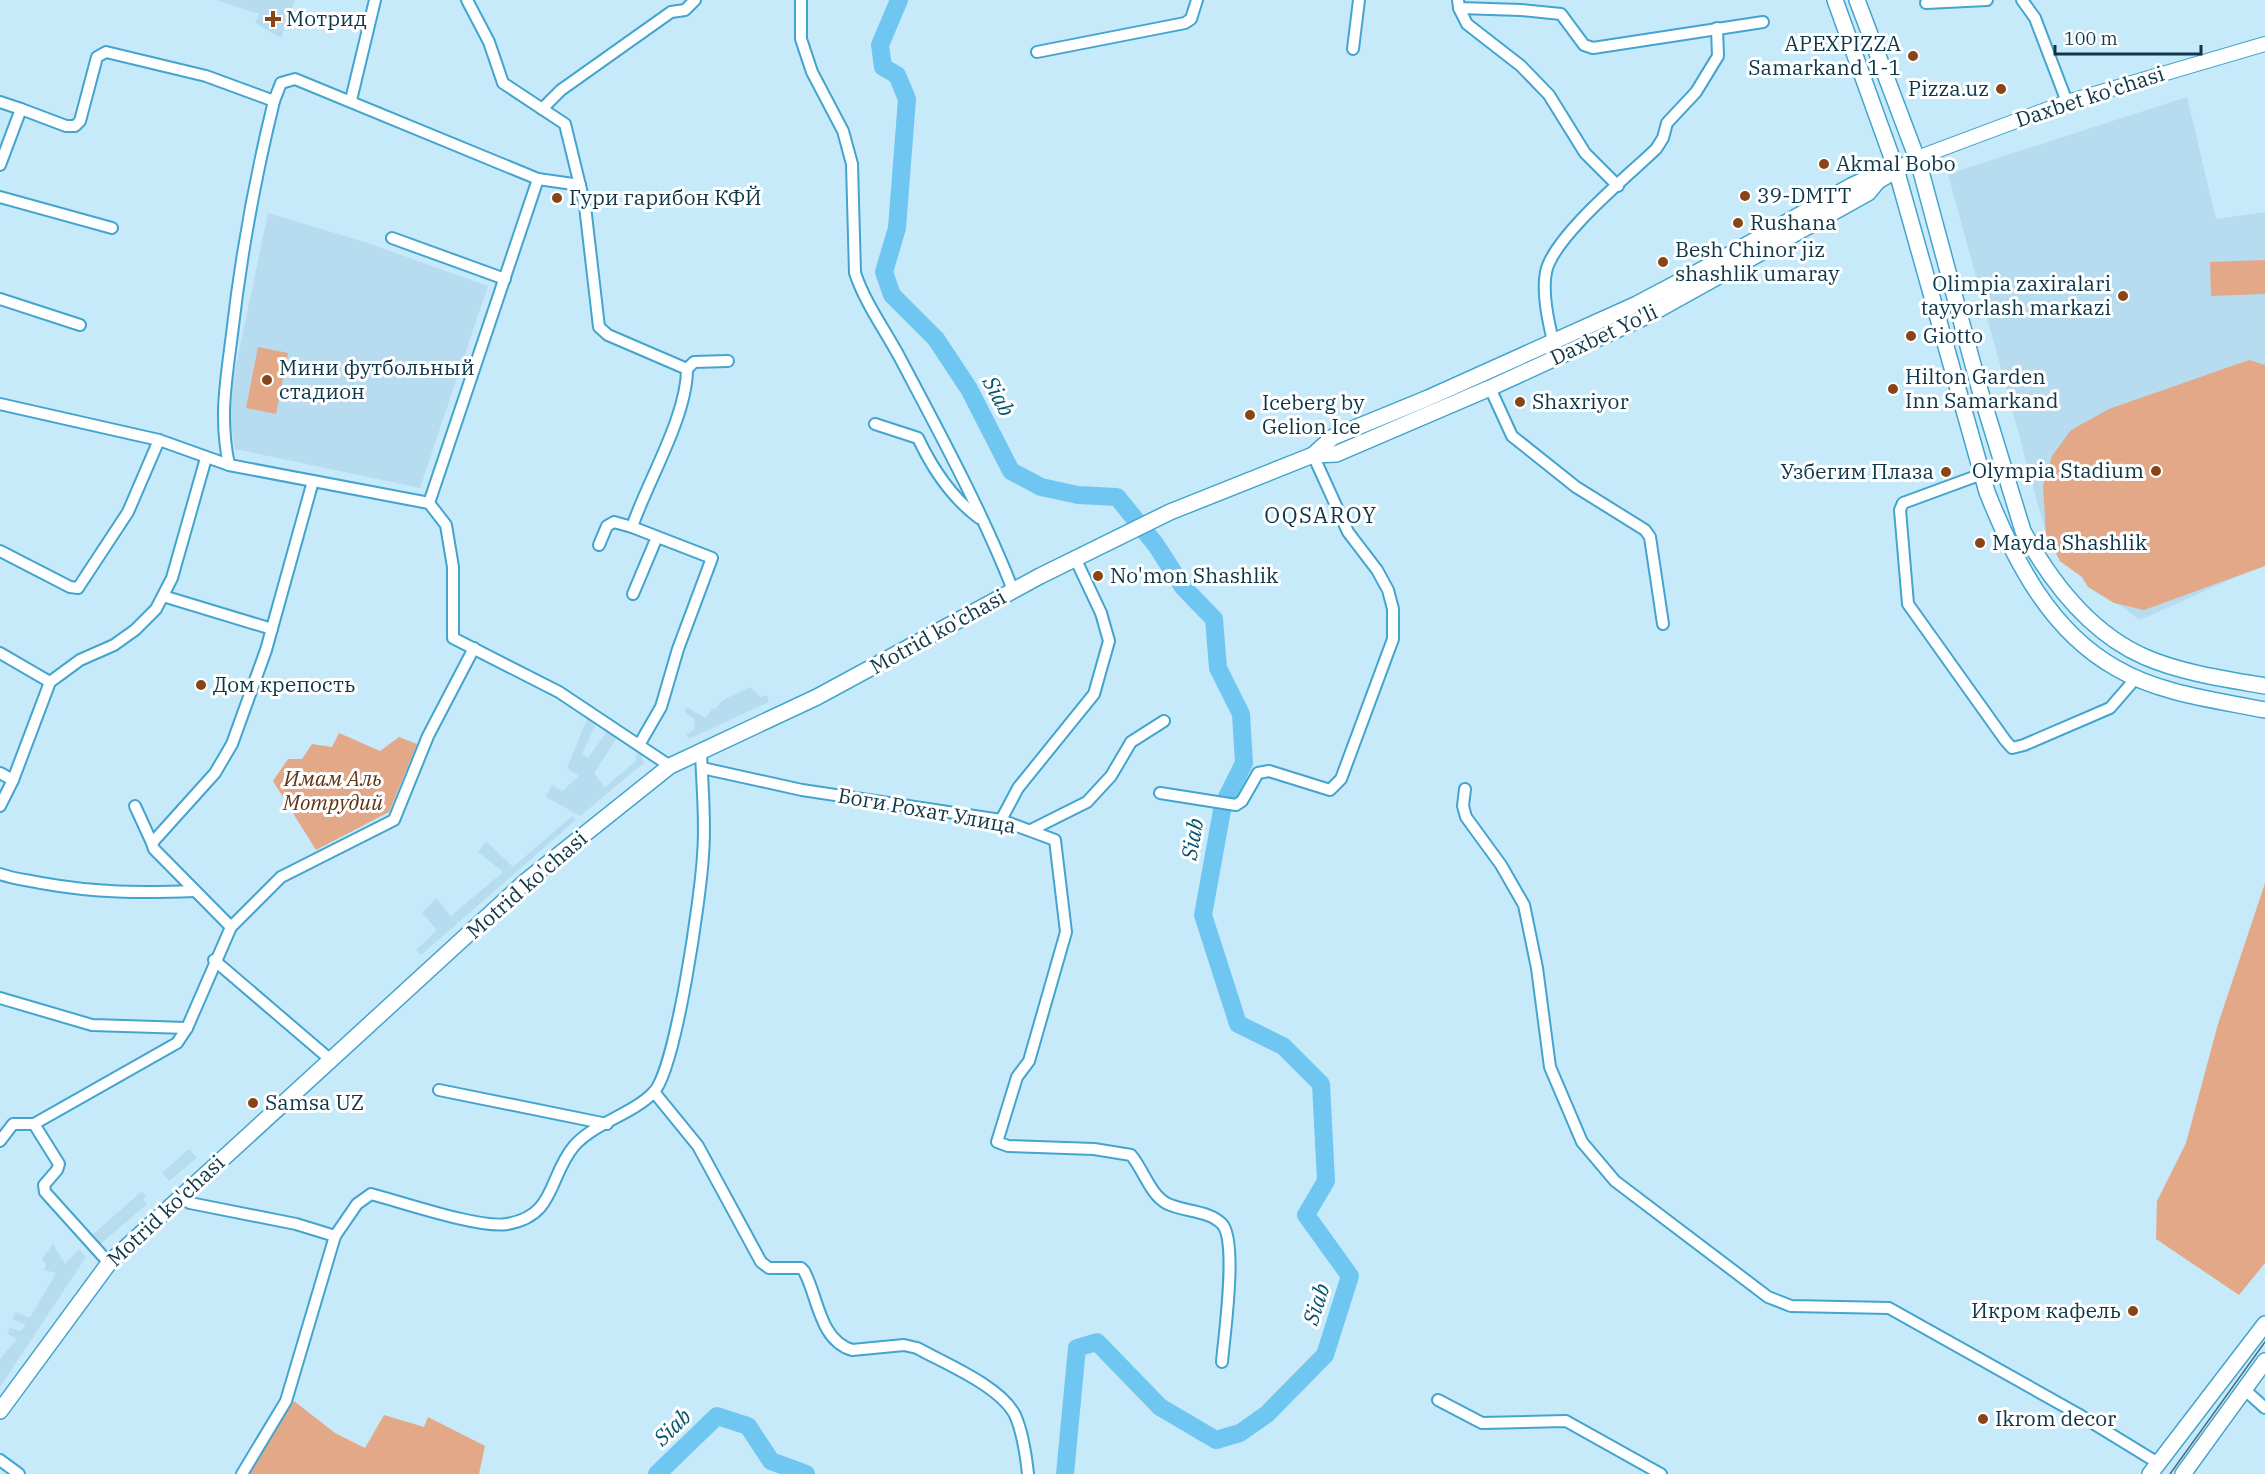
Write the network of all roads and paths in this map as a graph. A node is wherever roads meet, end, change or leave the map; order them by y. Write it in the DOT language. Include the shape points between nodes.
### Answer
graph roads {
  1 [pos="375,0"];
  2 [pos="467,0"];
  3 [pos="695,0"];
  4 [pos="801,0"];
  5 [pos="1197,0"];
  6 [pos="1359,0"];
  7 [pos="1835,0"];
  8 [pos="1857,0"];
  9 [pos="1987,0"];
  10 [pos="2022,0"];
  11 [pos="1926,3"];
  12 [pos="1459,4"];
  13 [pos="1763,22"];
  14 [pos="1717,28"];
  15 [pos="2265,44"];
  16 [pos="1353,49"];
  17 [pos="1037,52"];
  18 [pos="351,100"];
  19 [pos="274,101"];
  20 [pos="0,102"];
  21 [pos="2067,102"];
  22 [pos="21,109"];
  23 [pos="542,109"];
  24 [pos="1917,158"];
  25 [pos="0,165"];
  26 [pos="1896,169"];
  27 [pos="538,179"];
  28 [pos="1878,181"];
  29 [pos="580,185"];
  30 [pos="1618,186"];
  31 [pos="0,197"];
  32 [pos="112,228"];
  33 [pos="392,238"];
  34 [pos="505,279"];
  35 [pos="0,299"];
  36 [pos="80,325"];
  37 [pos="1553,340"];
  38 [pos="728,361"];
  39 [pos="687,369"];
  40 [pos="1490,388"];
  41 [pos="0,404"];
  42 [pos="875,424"];
  43 [pos="159,440"];
  44 [pos="1313,455"];
  45 [pos="206,458"];
  46 [pos="229,465"];
  47 [pos="1982,474"];
  48 [pos="313,481"];
  49 [pos="429,503"];
  50 [pos="1170,512"];
  51 [pos="981,520"];
  52 [pos="632,527"];
  53 [pos="657,537"];
  54 [pos="599,545"];
  55 [pos="0,551"];
  56 [pos="1075,558"];
  57 [pos="1013,590"];
  58 [pos="633,594"];
  59 [pos="163,596"];
  60 [pos="1663,624"];
  61 [pos="272,629"];
  62 [pos="474,648"];
  63 [pos="0,653"];
  64 [pos="2136,678"];
  65 [pos="50,682"];
  66 [pos="2265,686"];
  67 [pos="2265,710"];
  68 [pos="1164,721"];
  69 [pos="639,745"];
  70 [pos="701,751"];
  71 [pos="670,766"];
  72 [pos="702,768"];
  73 [pos="0,773"];
  74 [pos="13,780"];
  75 [pos="1465,789"];
  76 [pos="1160,794"];
  77 [pos="0,806"];
  78 [pos="135,806"];
  79 [pos="1001,820"];
  80 [pos="1031,830"];
  81 [pos="152,843"];
  82 [pos="0,874"];
  83 [pos="195,891"];
  84 [pos="231,927"];
  85 [pos="214,960"];
  86 [pos="0,998"];
  87 [pos="187,1028"];
  88 [pos="332,1061"];
  89 [pos="439,1090"];
  90 [pos="654,1092"];
  91 [pos="33,1124"];
  92 [pos="607,1124"];
  93 [pos="0,1141"];
  94 [pos="179,1197"];
  95 [pos="335,1236"];
  96 [pos="109,1263"];
  97 [pos="2265,1324"];
  98 [pos="2265,1361"];
  99 [pos="1222,1362"];
  100 [pos="2245,1390"];
  101 [pos="1438,1400"];
  102 [pos="2265,1408"];
  103 [pos="0,1411"];
  104 [pos="0,1460"];
  105 [pos="2154,1469"];
  106 [pos="19,1474"];
  107 [pos="242,1474"];
  108 [pos="1028,1474"];
  109 [pos="1661,1474"];
  110 [pos="2183,1474"];
  1 -- 18 [label="street"];
  2 -- 23 [label="street" via="489,42 503,83"];
  3 -- 23 [label="street" via="685,10 671,12 561,90"];
  4 -- 51 [label="street" via="801,39 812,72 843,132 852,164 857,281"];
  5 -- 17 [label="street" via="1191,19 1185,23"];
  6 -- 16 [label="street"];
  7 -- 26 [label="main road"];
  8 -- 24 [label="main road"];
  9 -- 11 [label="street"];
  10 -- 21 [label="street" via="2035,18"];
  12 -- 14 [label="street" via="1561,14 1584,45 1593,48"];
  12 -- 30 [label="street" via="1467,24 1521,66 1549,95 1585,153"];
  13 -- 14 [label="street"];
  14 -- 30 [label="street" via="1718,56 1707,75 1667,123 1656,149"];
  15 -- 21 [label="main road, Daxbet ko'chasi"];
  18 -- 19 [label="street" via="295,79 281,83"];
  18 -- 27 [label="street"];
  19 -- 22 [label="street" via="206,76 106,52 97,57 80,121 75,126"];
  19 -- 46 [label="street" via="253,187 239,273 222,416"];
  20 -- 22 [label="street"];
  21 -- 24 [label="main road, Daxbet ko'chasi"];
  22 -- 25 [label="street"];
  23 -- 29 [label="street" via="566,124"];
  24 -- 26 [label="main road, Daxbet Yo'li"];
  24 -- 66 [label="main road" via="1979,387 2024,531 2048,572 2079,610 2128,649 2187,671"];
  26 -- 28 [label="main road, Daxbet Yo'li"];
  26 -- 47 [label="main road"];
  27 -- 29 [label="street"];
  27 -- 34 [label="street"];
  28 -- 37 [label="main road, Daxbet Yo'li" via="1864,180 1851,186 1711,266 1637,304"];
  28 -- 40 [label="main road, Daxbet Yo'li" via="1866,194 1647,316"];
  29 -- 39 [label="street" via="599,327 608,335"];
  30 -- 37 [label="street" via="1567,236 1551,258 1546,288"];
  31 -- 32 [label="street"];
  33 -- 34 [label="street"];
  34 -- 49 [label="street"];
  35 -- 36 [label="street"];
  37 -- 44 [label="main road, Daxbet Yo'li" via="1333,437"];
  38 -- 39 [label="street" via="694,362"];
  39 -- 52 [label="street" via="687,384 663,455"];
  40 -- 44 [label="main road, Daxbet Yo'li" via="1336,454"];
  40 -- 60 [label="street" via="1512,436 1576,487 1646,530"];
  41 -- 43 [label="street"];
  42 -- 51 [label="street" via="918,438 956,501"];
  43 -- 45 [label="street"];
  43 -- 55 [label="street" via="128,512 78,588"];
  44 -- 50 [label="main road, Daxbet Yo'li"];
  44 -- 76 [label="street" via="1348,532 1377,570 1393,609 1393,639 1336,786 1330,790 1320,788 1269,771 1258,773 1236,805"];
  45 -- 46 [label="street"];
  45 -- 59 [label="street" via="172,578"];
  46 -- 48 [label="street"];
  47 -- 64 [label="main road" via="2006,539 2031,584 2063,626 2098,657"];
  47 -- 64 [label="street" via="1903,503 1900,510 1906,598 1953,671 2005,740 2012,748 2024,745 2096,716 2110,708"];
  48 -- 49 [label="street"];
  48 -- 61 [label="street"];
  49 -- 62 [label="street" via="446,525 453,567 453,638"];
  50 -- 56 [label="main road, Motrid ko'chasi"];
  51 -- 57 [label="street"];
  52 -- 53 [label="street"];
  52 -- 54 [label="street" via="614,522 607,526"];
  53 -- 58 [label="street"];
  53 -- 69 [label="street" via="712,558 661,707"];
  56 -- 57 [label="main road, Motrid ko'chasi"];
  56 -- 79 [label="street" via="1101,613 1109,641 1097,686 1018,788"];
  57 -- 70 [label="main road, Motrid ko'chasi" via="817,697"];
  59 -- 61 [label="street"];
  59 -- 65 [label="street" via="135,630 114,645 80,660"];
  61 -- 81 [label="street" via="224,760"];
  62 -- 69 [label="street" via="559,692"];
  62 -- 84 [label="street" via="433,725 394,820 281,877"];
  63 -- 65 [label="street"];
  64 -- 67 [label="main road" via="2183,693"];
  65 -- 74 [label="street"];
  68 -- 80 [label="street" via="1131,742 1111,776 1087,802"];
  69 -- 71 [label="street"];
  70 -- 71 [label="main road, Motrid ko'chasi"];
  70 -- 72 [label="street"];
  71 -- 88 [label="main road, Motrid ko'chasi" via="526,881"];
  72 -- 79 [label="street, Боги Рохат Улица" via="802,790"];
  72 -- 90 [label="street" via="704,853 698,913 672,1048"];
  73 -- 74 [label="street"];
  74 -- 77 [label="street"];
  75 -- 105 [label="street" via="1466,817 1524,905 1550,1067 1562,1099 1582,1142 1615,1181 1768,1297 1791,1306 1889,1308 2078,1414"];
  78 -- 81 [label="street"];
  79 -- 80 [label="street, Боги Рохат Улица"];
  80 -- 99 [label="street, Боги Рохат Улица" via="1055,840 1066,932 1029,1061 1017,1077 997,1142 1131,1155 1159,1198 1224,1225 1230,1282"];
  81 -- 83 [label="street"];
  82 -- 83 [label="street" via="84,891"];
  83 -- 84 [label="street"];
  84 -- 85 [label="street"];
  85 -- 87 [label="street"];
  85 -- 88 [label="street"];
  86 -- 87 [label="street" via="92,1025"];
  87 -- 91 [label="street" via="177,1043"];
  88 -- 94 [label="main road, Motrid ko'chasi"];
  89 -- 92 [label="street"];
  90 -- 92 [label="street"];
  90 -- 108 [label="street" via="698,1146 761,1262 769,1268 804,1271 822,1323 844,1348 917,1348 999,1394 1014,1415 1025,1447"];
  91 -- 93 [label="street" via="13,1124"];
  91 -- 96 [label="street" via="59,1164 44,1185 45,1192"];
  92 -- 95 [label="street" via="576,1144 536,1213 508,1224 487,1225 371,1194 357,1204"];
  94 -- 95 [label="street" via="190,1203 296,1224"];
  94 -- 96 [label="main road, Motrid ko'chasi"];
  95 -- 107 [label="street" via="286,1401"];
  96 -- 103 [label="main road, Motrid ko'chasi"];
  97 -- 105 [label="main road"];
  98 -- 100 [label="main road"];
  100 -- 102 [label="street"];
  100 -- 110 [label="main road"];
  101 -- 109 [label="street" via="1482,1424 1566,1421"];
  104 -- 106 [label="street"];
}
